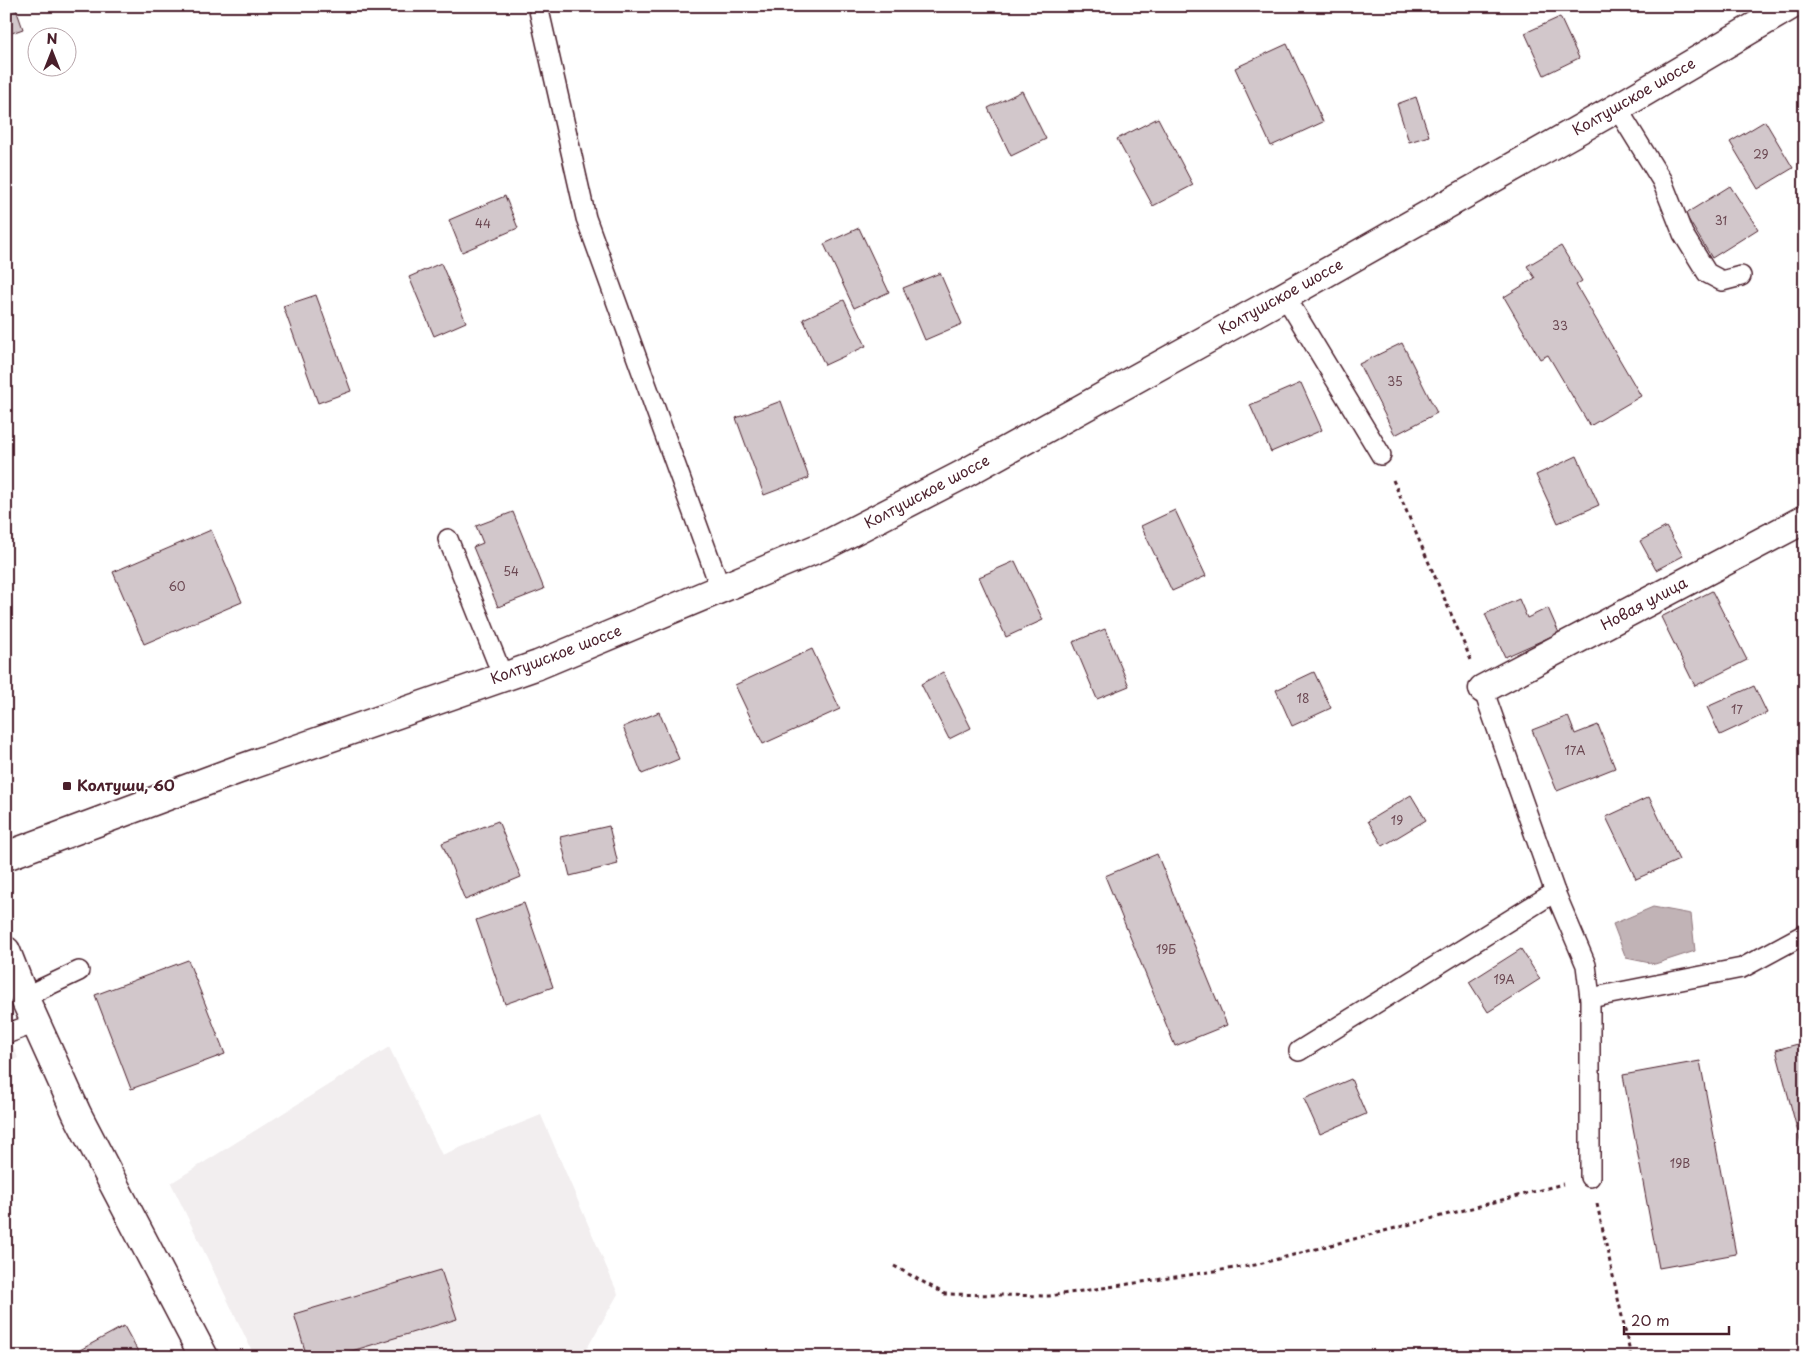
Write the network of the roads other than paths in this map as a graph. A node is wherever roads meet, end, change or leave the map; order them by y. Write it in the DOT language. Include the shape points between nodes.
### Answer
graph roads {
  1 [pos="538,6"];
  2 [pos="1790,6"];
  3 [pos="1617,108"];
  4 [pos="1741,276"];
  5 [pos="1285,296"];
  6 [pos="1381,454"];
  7 [pos="1805,519"];
  8 [pos="448,539"];
  9 [pos="721,590"];
  10 [pos="503,676"];
  11 [pos="1483,689"];
  12 [pos="6,856"];
  13 [pos="1555,892"];
  14 [pos="1805,934"];
  15 [pos="6,952"];
  16 [pos="79,972"];
  17 [pos="24,997"];
  18 [pos="1590,998"];
  19 [pos="36,1023"];
  20 [pos="6,1034"];
  21 [pos="1299,1051"];
  22 [pos="1590,1177"];
  23 [pos="204,1357"];
  1 -- 9 [label="lane" via="586,218"];
  2 -- 3 [label="main road, Колтушское шоссе"];
  3 -- 4 [label="lane" via="1662,181 1683,234 1707,273 1722,281"];
  3 -- 5 [label="main road, Колтушское шоссе"];
  5 -- 6 [label="lane"];
  5 -- 9 [label="main road, Колтушское шоссе" via="960,476 828,544"];
  7 -- 11 [label="main road, Новая улица"];
  8 -- 10 [label="lane"];
  9 -- 10 [label="main road, Колтушское шоссе" via="538,665"];
  10 -- 12 [label="main road, Колтушское шоссе"];
  11 -- 13 [label="lane"];
  13 -- 18 [label="lane" via="1586,965"];
  13 -- 21 [label="lane"];
  14 -- 18 [label="lane" via="1742,968"];
  15 -- 17 [label="main road"];
  16 -- 17 [label="lane"];
  17 -- 19 [label="main road"];
  18 -- 22 [label="lane"];
  19 -- 20 [label="lane"];
  19 -- 23 [label="main road" via="77,1114"];
}
